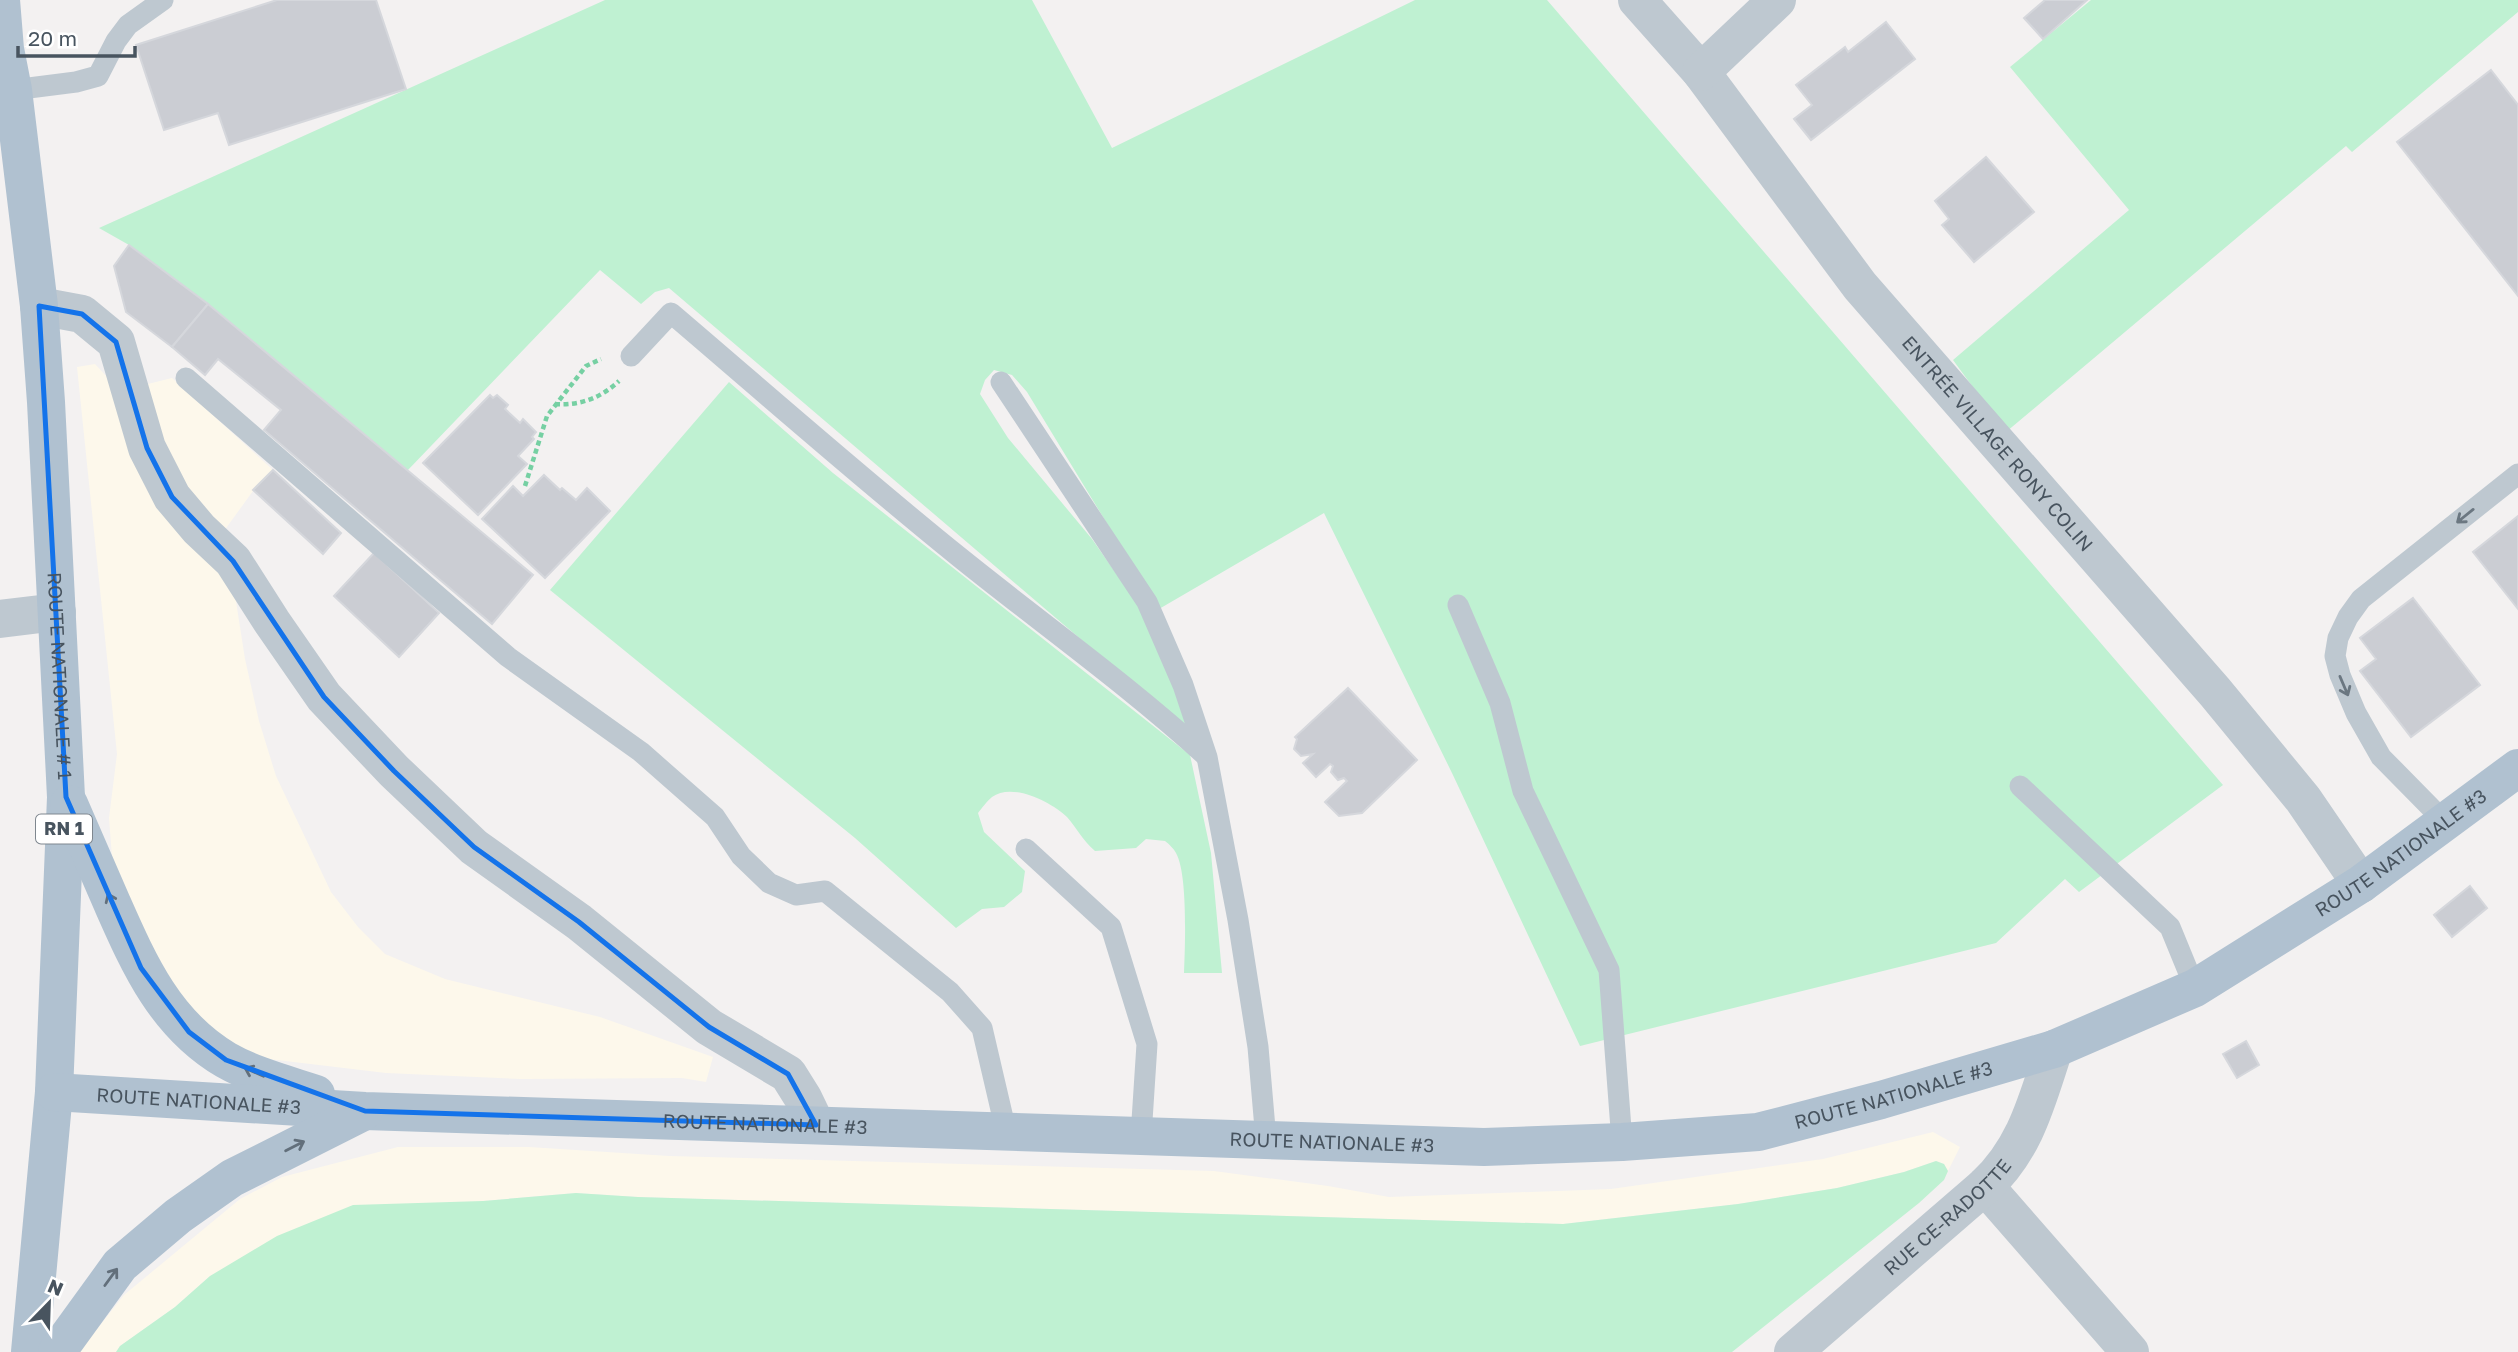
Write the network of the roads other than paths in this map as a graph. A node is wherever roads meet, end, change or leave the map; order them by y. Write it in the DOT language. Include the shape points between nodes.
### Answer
graph roads {
  1 [pos="1,0"];
  2 [pos="163,0"];
  3 [pos="1637,0"];
  4 [pos="1777,0"];
  5 [pos="1701,72"];
  6 [pos="13,90"];
  7 [pos="39,306"];
  8 [pos="631,356"];
  9 [pos="186,378"];
  10 [pos="1001,382"];
  11 [pos="2518,474"];
  12 [pos="1458,605"];
  13 [pos="57,612"];
  14 [pos="0,619"];
  15 [pos="1207,757"];
  16 [pos="2518,768"];
  17 [pos="2020,786"];
  18 [pos="66,797"];
  19 [pos="2445,823"];
  20 [pos="1026,849"];
  21 [pos="2361,884"];
  22 [pos="2195,988"];
  23 [pos="2054,1049"];
  24 [pos="54,1092"];
  25 [pos="365,1111"];
  26 [pos="816,1125"];
  27 [pos="1006,1131"];
  28 [pos="1141,1136"];
  29 [pos="1266,1140"];
  30 [pos="1622,1142"];
  31 [pos="1985,1186"];
  32 [pos="30,1352"];
  33 [pos="57,1352"];
  34 [pos="1793,1352"];
  35 [pos="2130,1352"];
  1 -- 6 [label="main road, ROUTE NATIONALE # 1 / RN 1"];
  2 -- 6 [label="lane" via="128,26 97,76"];
  3 -- 5 [label="street, ENTRÉE VILLAGE RONY COLIN"];
  4 -- 5 [label="street"];
  5 -- 21 [label="street, ENTRÉE VILLAGE RONY COLIN" via="1860,286 2215,692 2303,799"];
  6 -- 7 [label="main road, ROUTE NATIONALE # 1 / RN 1"];
  7 -- 13 [label="main road, ROUTE NATIONALE # 1 / RN 1"];
  7 -- 26 [label="street" via="82,314 116,342 147,448 172,497 233,561 324,697 394,771 474,847 579,922 709,1027 788,1074"];
  8 -- 15 [label="lane" via="671,313 958,556"];
  9 -- 27 [label="lane" via="508,657 641,752 715,817 741,856 769,883 796,895 825,891 950,992 982,1028"];
  10 -- 15 [label="lane" via="1147,602 1183,685"];
  11 -- 19 [label="lane, one-way" via="2361,599 2338,638 2335,656 2340,676 2381,757"];
  12 -- 30 [label="lane" via="1500,703 1523,791 1609,970"];
  13 -- 14 [label="street"];
  13 -- 18 [label="main road, ROUTE NATIONALE # 1 / RN 1"];
  15 -- 29 [label="lane" via="1258,1047"];
  16 -- 19 [label="main road, ROUTE NATIONALE #3"];
  17 -- 22 [label="lane" via="2170,928"];
  18 -- 24 [label="main road, ROUTE NATIONALE # 1 / RN 1"];
  25 -- 18 [label="main road, one-way" via="262,1076 226,1059 189,1032 141,968"];
  19 -- 21 [label="main road, ROUTE NATIONALE #3"];
  20 -- 28 [label="lane" via="1111,927 1147,1044"];
  21 -- 22 [label="main road, ROUTE NATIONALE #3"];
  22 -- 23 [label="main road, ROUTE NATIONALE #3"];
  23 -- 30 [label="main road, ROUTE NATIONALE #3" via="1758,1132"];
  23 -- 31 [label="street, RUE CE-RADOTTE" via="2024,1136"];
  24 -- 25 [label="main road, ROUTE NATIONALE #3"];
  24 -- 32 [label="main road, ROUTE NATIONALE # 1 / RN 1"];
  25 -- 26 [label="main road, ROUTE NATIONALE #3"];
  33 -- 25 [label="main road, one-way" via="120,1265 178,1216 232,1178"];
  26 -- 27 [label="main road, ROUTE NATIONALE #3"];
  27 -- 28 [label="main road, ROUTE NATIONALE #3"];
  28 -- 29 [label="main road, ROUTE NATIONALE #3"];
  29 -- 30 [label="main road, ROUTE NATIONALE #3" via="1484,1147"];
  31 -- 34 [label="street, RUE CE-RADOTTE"];
  31 -- 35 [label="street"];
}
